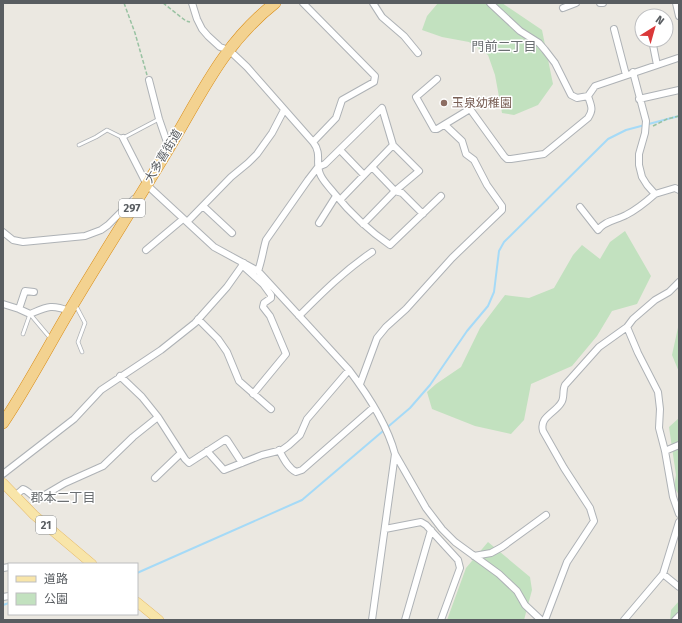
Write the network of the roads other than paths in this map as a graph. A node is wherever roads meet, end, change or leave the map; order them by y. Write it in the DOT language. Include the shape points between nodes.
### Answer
graph roads {
  1 [pos="192,3"];
  2 [pos="275,3"];
  3 [pos="303,3"];
  4 [pos="373,3"];
  5 [pos="490,3"];
  6 [pos="576,3"];
  7 [pos="676,3"];
  8 [pos="563,8"];
  9 [pos="679,16"];
  10 [pos="614,29"];
  11 [pos="654,48"];
  12 [pos="229,50"];
  13 [pos="418,53"];
  14 [pos="679,58"];
  15 [pos="657,65"];
  16 [pos="633,72"];
  17 [pos="626,75"];
  18 [pos="437,79"];
  19 [pos="149,80"];
  20 [pos="679,90"];
  21 [pos="588,96"];
  22 [pos="640,99"];
  23 [pos="284,110"];
  24 [pos="159,119"];
  25 [pos="445,124"];
  26 [pos="123,138"];
  27 [pos="313,142"];
  28 [pos="79,145"];
  29 [pos="393,145"];
  30 [pos="169,148"];
  31 [pos="340,150"];
  32 [pos="318,167"];
  33 [pos="372,167"];
  34 [pos="364,175"];
  35 [pos="147,185"];
  36 [pos="679,190"];
  37 [pos="395,191"];
  38 [pos="655,194"];
  39 [pos="140,195"];
  40 [pos="441,196"];
  41 [pos="338,198"];
  42 [pos="203,206"];
  43 [pos="580,207"];
  44 [pos="423,214"];
  45 [pos="185,221"];
  46 [pos="319,223"];
  47 [pos="363,224"];
  48 [pos="3,232"];
  49 [pos="232,233"];
  50 [pos="146,250"];
  51 [pos="372,252"];
  52 [pos="243,264"];
  53 [pos="258,271"];
  54 [pos="679,282"];
  55 [pos="34,292"];
  56 [pos="3,304"];
  57 [pos="71,307"];
  58 [pos="19,309"];
  59 [pos="30,314"];
  60 [pos="299,316"];
  61 [pos="198,319"];
  62 [pos="627,327"];
  63 [pos="23,334"];
  64 [pos="52,340"];
  65 [pos="82,352"];
  66 [pos="349,370"];
  67 [pos="120,376"];
  68 [pos="360,384"];
  69 [pos="253,394"];
  70 [pos="374,407"];
  71 [pos="271,409"];
  72 [pos="158,416"];
  73 [pos="3,423"];
  74 [pos="679,445"];
  75 [pos="279,450"];
  76 [pos="207,451"];
  77 [pos="666,451"];
  78 [pos="181,453"];
  79 [pos="395,454"];
  80 [pos="242,463"];
  81 [pos="3,474"];
  82 [pos="155,478"];
  83 [pos="4,485"];
  84 [pos="15,496"];
  85 [pos="546,514"];
  86 [pos="679,514"];
  87 [pos="679,522"];
  88 [pos="385,529"];
  89 [pos="431,530"];
  90 [pos="474,556"];
  91 [pos="91,563"];
  92 [pos="663,574"];
  93 [pos="679,587"];
  94 [pos="138,603"];
  95 [pos="679,616"];
  96 [pos="159,620"];
  97 [pos="372,620"];
  98 [pos="405,620"];
  99 [pos="441,620"];
  100 [pos="541,620"];
  101 [pos="545,620"];
  102 [pos="624,620"];
  103 [pos="675,620"];
  1 -- 12 [label="street" via="208,36 220,47"];
  2 -- 12 [label="highway, 大多喜街道 / 297" via="248,26"];
  3 -- 27 [label="street" via="374,76 374,82 342,100 336,118"];
  4 -- 13 [label="street" via="382,17 404,36"];
  5 -- 21 [label="street" via="520,31 539,43 555,63 571,95 577,98"];
  6 -- 8 [label="street"];
  7 -- 9 [label="street"];
  10 -- 17 [label="street"];
  11 -- 15 [label="street"];
  12 -- 23 [label="street"];
  12 -- 30 [label="highway, 大多喜街道 / 297" via="210,75"];
  14 -- 15 [label="street"];
  15 -- 16 [label="street"];
  16 -- 17 [label="street"];
  16 -- 22 [label="street"];
  17 -- 21 [label="street" via="595,86"];
  18 -- 25 [label="street" via="416,97 434,130"];
  19 -- 24 [label="street"];
  20 -- 22 [label="street"];
  21 -- 25 [label="street" via="592,108 588,118 544,154 507,159 470,110"];
  22 -- 38 [label="street" via="646,121 639,154 640,165 646,185"];
  23 -- 27 [label="street"];
  23 -- 42 [label="street" via="257,154"];
  24 -- 26 [label="lane"];
  24 -- 30 [label="street"];
  25 -- 68 [label="street" via="462,141 466,154 474,160 502,210 452,258 406,309 386,326 377,338"];
  26 -- 28 [label="lane" via="107,130"];
  26 -- 35 [label="street"];
  27 -- 32 [label="street" via="319,154"];
  29 -- 31 [label="street" via="382,108"];
  29 -- 33 [label="street"];
  29 -- 37 [label="street" via="419,171"];
  30 -- 35 [label="highway, 大多喜街道 / 297"];
  31 -- 32 [label="street"];
  31 -- 34 [label="street"];
  32 -- 41 [label="street" via="321,176"];
  32 -- 53 [label="street" via="266,240"];
  33 -- 34 [label="street"];
  33 -- 37 [label="street"];
  34 -- 41 [label="street"];
  35 -- 39 [label="highway, 大多喜街道 / 297"];
  35 -- 45 [label="street"];
  36 -- 38 [label="street" via="675,188"];
  37 -- 44 [label="street" via="402,193"];
  37 -- 47 [label="street"];
  38 -- 43 [label="street" via="643,205 601,226 598,230"];
  39 -- 48 [label="street" via="108,225 84,236 23,242 13,240"];
  39 -- 57 [label="highway, 大多喜街道 / 297"];
  40 -- 44 [label="street"];
  41 -- 46 [label="street"];
  41 -- 47 [label="street"];
  42 -- 45 [label="street"];
  42 -- 49 [label="street"];
  44 -- 47 [label="street" via="390,245"];
  45 -- 50 [label="street"];
  45 -- 52 [label="street" via="214,247"];
  51 -- 60 [label="street" via="334,281"];
  52 -- 53 [label="street"];
  52 -- 61 [label="street" via="228,287"];
  52 -- 69 [label="street" via="271,295 263,307 270,316 286,354"];
  53 -- 60 [label="street"];
  54 -- 62 [label="street" via="633,319"];
  55 -- 58 [label="street" via="25,291"];
  56 -- 58 [label="street"];
  57 -- 59 [label="street" via="48,306"];
  57 -- 64 [label="highway, 大多喜街道 / 297"];
  57 -- 65 [label="lane" via="85,323 78,342"];
  58 -- 59 [label="street"];
  59 -- 63 [label="lane"];
  59 -- 64 [label="lane"];
  60 -- 66 [label="street"];
  61 -- 67 [label="street" via="161,350"];
  61 -- 69 [label="street" via="218,339 227,352 239,381"];
  62 -- 77 [label="street" via="658,392 660,428"];
  62 -- 101 [label="street" via="599,347 567,382 562,390 561,404 543,422 543,431 590,508 594,521 567,562"];
  64 -- 73 [label="highway, 大多喜街道 / 297"];
  66 -- 68 [label="street"];
  66 -- 75 [label="street" via="308,419 300,435"];
  67 -- 72 [label="street"];
  67 -- 81 [label="street" via="101,390 74,419"];
  68 -- 70 [label="street"];
  69 -- 71 [label="street"];
  70 -- 75 [label="street" via="302,470 293,470"];
  70 -- 79 [label="street" via="392,442"];
  72 -- 78 [label="street"];
  72 -- 84 [label="street" via="103,466 65,483 38,499 23,489"];
  74 -- 77 [label="street"];
  75 -- 80 [label="street"];
  76 -- 78 [label="street" via="189,463"];
  76 -- 80 [label="street" via="224,470"];
  76 -- 80 [label="street" via="226,439"];
  77 -- 86 [label="street" via="673,497"];
  78 -- 82 [label="street"];
  79 -- 88 [label="street"];
  79 -- 90 [label="street" via="426,508 442,530"];
  83 -- 84 [label="main road, 21"];
  84 -- 91 [label="main road, 21"];
  85 -- 90 [label="street" via="502,547 491,553"];
  87 -- 92 [label="street"];
  88 -- 89 [label="street" via="421,522"];
  88 -- 97 [label="street"];
  89 -- 98 [label="street"];
  89 -- 99 [label="street" via="458,560 460,568"];
  90 -- 100 [label="street" via="517,591 525,605"];
  92 -- 93 [label="street"];
  92 -- 102 [label="street"];
  94 -- 96 [label="main road"];
  95 -- 103 [label="street"];
}
